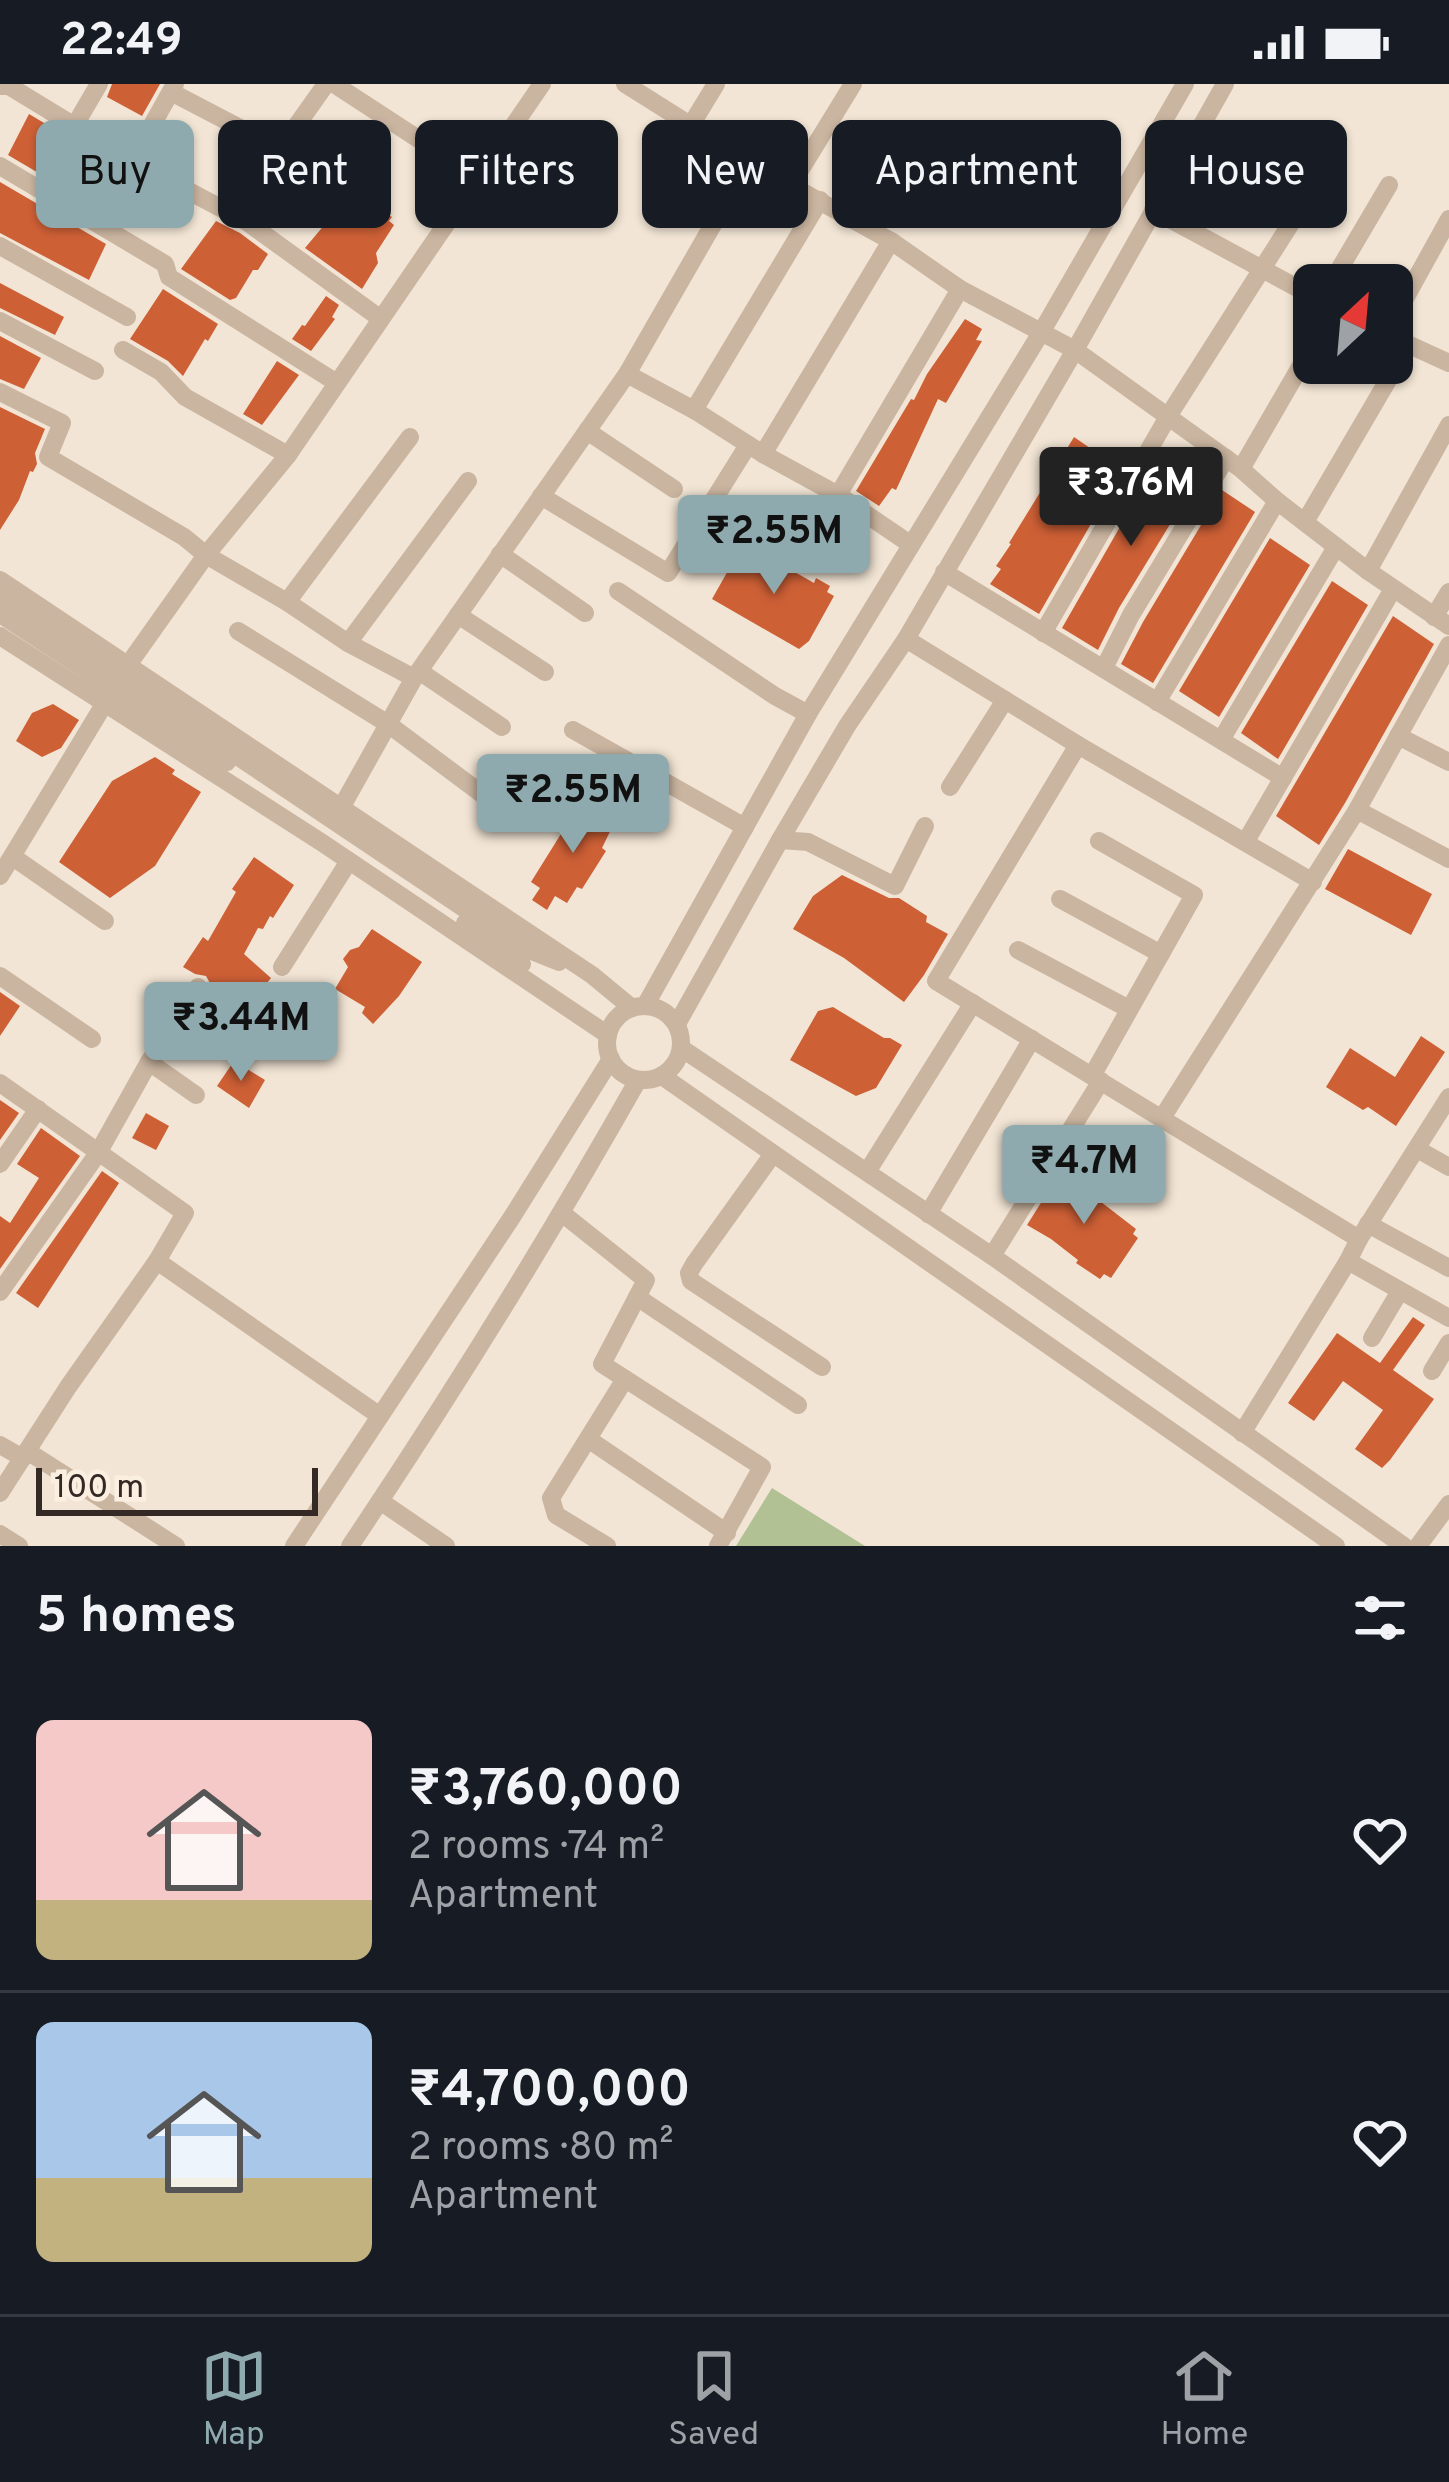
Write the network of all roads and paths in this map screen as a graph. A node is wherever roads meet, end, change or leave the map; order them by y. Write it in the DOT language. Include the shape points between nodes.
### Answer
graph roads {
  1 [pos="99,84"];
  2 [pos="542,84"];
  3 [pos="626,84"];
  4 [pos="716,84"];
  5 [pos="853,84"];
  6 [pos="1185,84"];
  7 [pos="1225,84"];
  8 [pos="341,86"];
  9 [pos="4,87"];
  10 [pos="173,88"];
  11 [pos="66,120"];
  12 [pos="78,120"];
  13 [pos="155,120"];
  14 [pos="230,120"];
  15 [pos="308,120"];
  16 [pos="517,120"];
  17 [pos="683,120"];
  18 [pos="694,120"];
  19 [pos="1204,120"];
  20 [pos="415,144"];
  21 [pos="808,157"];
  22 [pos="0,166"];
  23 [pos="1388,185"];
  24 [pos="808,194"];
  25 [pos="820,200"];
  26 [pos="1449,219"];
  27 [pos="1145,224"];
  28 [pos="255,228"];
  29 [pos="444,228"];
  30 [pos="711,228"];
  31 [pos="1187,228"];
  32 [pos="1288,228"];
  33 [pos="891,241"];
  34 [pos="0,246"];
  35 [pos="1342,264"];
  36 [pos="1262,268"];
  37 [pos="1413,284"];
  38 [pos="1293,285"];
  39 [pos="959,289"];
  40 [pos="127,317"];
  41 [pos="381,319"];
  42 [pos="0,321"];
  43 [pos="1042,331"];
  44 [pos="1413,347"];
  45 [pos="123,350"];
  46 [pos="1075,350"];
  47 [pos="1448,360"];
  48 [pos="94,371"];
  49 [pos="627,374"];
  50 [pos="1293,374"];
  51 [pos="338,383"];
  52 [pos="1378,384"];
  53 [pos="0,392"];
  54 [pos="694,410"];
  55 [pos="1169,415"];
  56 [pos="1449,424"];
  57 [pos="587,430"];
  58 [pos="410,437"];
  59 [pos="756,449"];
  60 [pos="288,455"];
  61 [pos="1234,463"];
  62 [pos="468,482"];
  63 [pos="674,489"];
  64 [pos="838,495"];
  65 [pos="542,496"];
  66 [pos="1277,502"];
  67 [pos="1306,522"];
  68 [pos="910,544"];
  69 [pos="1336,547"];
  70 [pos="500,554"];
  71 [pos="206,555"];
  72 [pos="1368,571"];
  73 [pos="944,572"];
  74 [pos="0,580"];
  75 [pos="1393,589"];
  76 [pos="617,591"];
  77 [pos="1449,592"];
  78 [pos="0,597"];
  79 [pos="287,602"];
  80 [pos="585,613"];
  81 [pos="0,614"];
  82 [pos="458,615"];
  83 [pos="1442,622"];
  84 [pos="238,631"];
  85 [pos="1043,633"];
  86 [pos="0,636"];
  87 [pos="906,639"];
  88 [pos="348,644"];
  89 [pos="1449,645"];
  90 [pos="128,664"];
  91 [pos="1104,668"];
  92 [pos="545,672"];
  93 [pos="416,674"];
  94 [pos="1005,700"];
  95 [pos="1157,701"];
  96 [pos="104,704"];
  97 [pos="808,714"];
  98 [pos="388,724"];
  99 [pos="502,727"];
  100 [pos="573,730"];
  101 [pos="1398,736"];
  102 [pos="1221,740"];
  103 [pos="1078,745"];
  104 [pos="1449,762"];
  105 [pos="1283,778"];
  106 [pos="950,787"];
  107 [pos="486,797"];
  108 [pos="340,808"];
  109 [pos="1357,810"];
  110 [pos="925,826"];
  111 [pos="745,827"];
  112 [pos="779,840"];
  113 [pos="1099,841"];
  114 [pos="1246,841"];
  115 [pos="13,857"];
  116 [pos="1449,859"];
  117 [pos="349,861"];
  118 [pos="0,876"];
  119 [pos="1313,882"];
  120 [pos="1060,898"];
  121 [pos="105,921"];
  122 [pos="472,921"];
  123 [pos="1018,950"];
  124 [pos="1161,954"];
  125 [pos="282,967"];
  126 [pos="592,975"];
  127 [pos="0,976"];
  128 [pos="198,987"];
  129 [pos="973,1003"];
  130 [pos="638,1007"];
  131 [pos="568,1009"];
  132 [pos="1130,1010"];
  133 [pos="677,1024"];
  134 [pos="608,1035"];
  135 [pos="92,1039"];
  136 [pos="1032,1040"];
  137 [pos="681,1048"];
  138 [pos="611,1059"];
  139 [pos="149,1062"];
  140 [pos="662,1076"];
  141 [pos="1096,1079"];
  142 [pos="638,1080"];
  143 [pos="0,1083"];
  144 [pos="196,1095"];
  145 [pos="1449,1097"];
  146 [pos="38,1109"];
  147 [pos="1162,1118"];
  148 [pos="1417,1149"];
  149 [pos="98,1153"];
  150 [pos="773,1154"];
  151 [pos="0,1164"];
  152 [pos="1449,1167"];
  153 [pos="867,1172"];
  154 [pos="562,1214"];
  155 [pos="928,1214"];
  156 [pos="1363,1232"];
  157 [pos="992,1256"];
  158 [pos="1348,1261"];
  159 [pos="157,1262"];
  160 [pos="1449,1268"];
  161 [pos="1400,1291"];
  162 [pos="0,1292"];
  163 [pos="637,1297"];
  164 [pos="1449,1318"];
  165 [pos="1372,1338"];
  166 [pos="1449,1343"];
  167 [pos="822,1367"];
  168 [pos="1432,1370"];
  169 [pos="625,1379"];
  170 [pos="799,1405"];
  171 [pos="380,1416"];
  172 [pos="1242,1433"];
  173 [pos="588,1439"];
  174 [pos="0,1445"];
  175 [pos="25,1454"];
  176 [pos="0,1493"];
  177 [pos="380,1501"];
  178 [pos="1449,1504"];
  179 [pos="723,1539"];
  180 [pos="176,1546"];
  181 [pos="294,1546"];
  182 [pos="350,1546"];
  183 [pos="446,1546"];
  184 [pos="607,1546"];
  185 [pos="1336,1546"];
  186 [pos="1404,1546"];
  187 [pos="1418,1546"];
  1 -- 12 [label="street"];
  2 -- 16 [label="street"];
  3 -- 17 [label="street"];
  4 -- 18 [label="street"];
  5 -- 21 [label="street"];
  6 -- 43 [label="street"];
  7 -- 19 [label="street"];
  8 -- 15 [label="street"];
  8 -- 20 [label="street"];
  9 -- 11 [label="street"];
  10 -- 13 [label="street"];
  10 -- 14 [label="street"];
  22 -- 51 [label="street" via="165,264 169,277"];
  23 -- 35 [label="street"];
  24 -- 25 [label="street"];
  25 -- 33 [label="street"];
  25 -- 54 [label="street"];
  26 -- 37 [label="street"];
  27 -- 46 [label="street"];
  28 -- 41 [label="street"];
  29 -- 41 [label="street"];
  30 -- 49 [label="street"];
  31 -- 36 [label="street"];
  32 -- 36 [label="street"];
  33 -- 39 [label="street"];
  33 -- 59 [label="street"];
  34 -- 40 [label="street"];
  36 -- 38 [label="street"];
  36 -- 55 [label="street"];
  39 -- 43 [label="street"];
  39 -- 64 [label="street"];
  41 -- 51 [label="street"];
  42 -- 48 [label="street"];
  43 -- 46 [label="street"];
  43 -- 68 [label="street"];
  44 -- 47 [label="street"];
  45 -- 60 [label="street" via="185,397"];
  46 -- 55 [label="street"];
  46 -- 73 [label="street"];
  49 -- 54 [label="street"];
  49 -- 57 [label="street"];
  50 -- 61 [label="street"];
  51 -- 60 [label="street"];
  52 -- 67 [label="street"];
  53 -- 71 [label="street" via="62,423 48,457"];
  54 -- 59 [label="street"];
  55 -- 61 [label="street"];
  55 -- 85 [label="street"];
  56 -- 72 [label="street"];
  57 -- 63 [label="street"];
  57 -- 65 [label="street"];
  58 -- 79 [label="street"];
  59 -- 64 [label="street"];
  59 -- 65 [label="street" via="668,573"];
  60 -- 71 [label="street"];
  61 -- 66 [label="street"];
  61 -- 91 [label="street"];
  62 -- 88 [label="street"];
  64 -- 68 [label="street"];
  65 -- 70 [label="street"];
  66 -- 67 [label="street"];
  66 -- 95 [label="street"];
  67 -- 69 [label="street"];
  68 -- 97 [label="street"];
  69 -- 72 [label="street"];
  69 -- 102 [label="street"];
  70 -- 80 [label="street"];
  70 -- 82 [label="street"];
  71 -- 79 [label="street"];
  71 -- 90 [label="street"];
  72 -- 75 [label="street"];
  73 -- 85 [label="street"];
  73 -- 87 [label="street"];
  74 -- 90 [label="street"];
  75 -- 83 [label="street"];
  75 -- 105 [label="street"];
  76 -- 97 [label="street"];
  77 -- 83 [label="street"];
  78 -- 122 [label="street, bridge"];
  79 -- 88 [label="street"];
  81 -- 122 [label="street, bridge"];
  82 -- 92 [label="street"];
  82 -- 93 [label="street"];
  84 -- 98 [label="street"];
  85 -- 91 [label="street"];
  86 -- 96 [label="street"];
  87 -- 94 [label="street"];
  87 -- 112 [label="street"];
  88 -- 93 [label="street"];
  89 -- 101 [label="street"];
  90 -- 96 [label="street"];
  90 -- 108 [label="street"];
  91 -- 95 [label="street"];
  93 -- 98 [label="street"];
  93 -- 99 [label="street"];
  94 -- 103 [label="street"];
  94 -- 106 [label="street"];
  95 -- 102 [label="street"];
  96 -- 115 [label="street"];
  96 -- 117 [label="street"];
  97 -- 111 [label="street"];
  98 -- 107 [label="street"];
  98 -- 108 [label="street"];
  100 -- 111 [label="street"];
  101 -- 104 [label="street"];
  101 -- 109 [label="street"];
  102 -- 105 [label="street"];
  103 -- 114 [label="street"];
  103 -- 129 [label="street" via="935,981"];
  105 -- 114 [label="street"];
  108 -- 126 [label="street"];
  109 -- 116 [label="street"];
  109 -- 119 [label="street"];
  110 -- 112 [label="street" via="895,886 808,842"];
  111 -- 130 [label="street"];
  112 -- 133 [label="street"];
  113 -- 124 [label="street" via="1194,896"];
  114 -- 119 [label="street"];
  115 -- 118 [label="street"];
  115 -- 121 [label="street"];
  117 -- 125 [label="street"];
  117 -- 131 [label="street"];
  119 -- 147 [label="street"];
  120 -- 124 [label="street"];
  122 -- 126 [label="street"];
  122 -- 131 [label="street"];
  123 -- 132 [label="street"];
  124 -- 132 [label="street"];
  126 -- 130 [label="street"];
  127 -- 135 [label="street"];
  128 -- 139 [label="street"];
  129 -- 136 [label="street"];
  129 -- 153 [label="street"];
  130 -- 133 [label="street" via="657,1008"];
  130 -- 134 [label="street" via="621,1014"];
  131 -- 134 [label="street"];
  132 -- 141 [label="street"];
  133 -- 137 [label="street"];
  134 -- 138 [label="street"];
  136 -- 141 [label="street"];
  136 -- 155 [label="street"];
  137 -- 140 [label="street"];
  137 -- 153 [label="street"];
  138 -- 142 [label="street"];
  138 -- 171 [label="street"];
  139 -- 144 [label="street"];
  139 -- 149 [label="street"];
  140 -- 142 [label="street"];
  140 -- 150 [label="street"];
  141 -- 147 [label="street"];
  141 -- 157 [label="street"];
  142 -- 154 [label="street"];
  143 -- 146 [label="street"];
  145 -- 148 [label="street"];
  146 -- 149 [label="street"];
  146 -- 151 [label="street"];
  147 -- 156 [label="street"];
  148 -- 152 [label="street"];
  148 -- 156 [label="street"];
  149 -- 159 [label="street" via="185,1213"];
  149 -- 162 [label="street"];
  150 -- 167 [label="street" via="689,1273"];
  150 -- 185 [label="street"];
  153 -- 155 [label="street"];
  154 -- 163 [label="street" via="646,1280"];
  154 -- 177 [label="street"];
  155 -- 157 [label="street"];
  156 -- 158 [label="street"];
  156 -- 160 [label="street"];
  157 -- 172 [label="street"];
  158 -- 161 [label="street"];
  158 -- 172 [label="street"];
  159 -- 171 [label="street"];
  159 -- 175 [label="street"];
  161 -- 164 [label="street"];
  161 -- 165 [label="street"];
  163 -- 169 [label="street" via="602,1364"];
  163 -- 170 [label="street"];
  166 -- 168 [label="street"];
  169 -- 173 [label="street"];
  169 -- 179 [label="street" via="762,1467"];
  171 -- 181 [label="street"];
  172 -- 186 [label="street"];
  173 -- 179 [label="street"];
  173 -- 184 [label="street" via="551,1498 556,1515"];
  174 -- 175 [label="street"];
  175 -- 176 [label="street"];
  175 -- 180 [label="street"];
  177 -- 182 [label="street"];
  177 -- 183 [label="street"];
  178 -- 187 [label="street"];
}
